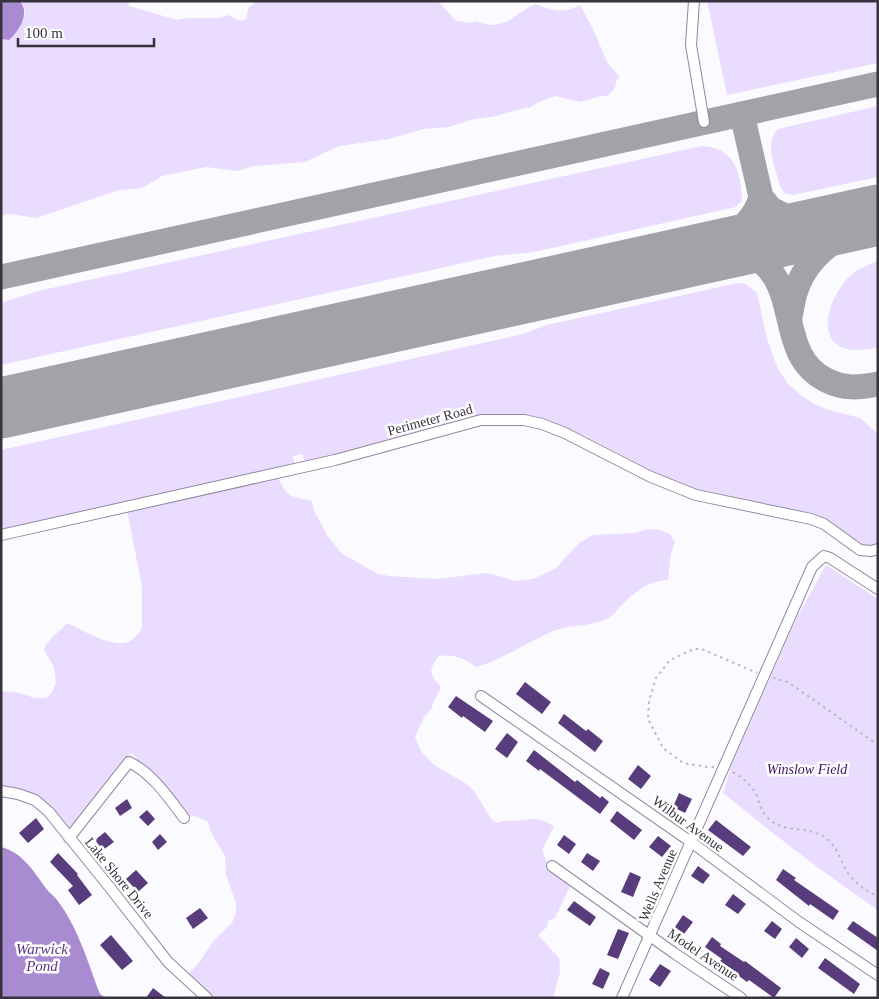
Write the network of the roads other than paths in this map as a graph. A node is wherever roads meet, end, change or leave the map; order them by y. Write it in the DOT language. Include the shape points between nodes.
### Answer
graph roads {
  1 [pos="694,1"];
  2 [pos="704,122"];
  3 [pos="1,535"];
  4 [pos="878,549"];
  5 [pos="878,588"];
  6 [pos="481,696"];
  7 [pos="1,791"];
  8 [pos="184,818"];
  9 [pos="69,838"];
  10 [pos="691,842"];
  11 [pos="552,866"];
  12 [pos="650,936"];
  13 [pos="878,975"];
  14 [pos="207,998"];
  15 [pos="622,998"];
  16 [pos="741,998"];
  1 -- 2 [label="street" via="691,45"];
  3 -- 4 [label="street, Perimeter Road" via="335,460 481,420 501,419 542,424 696,495 810,519 824,524 860,550"];
  5 -- 10 [label="street, Wells Avenue" via="824,556 812,567"];
  6 -- 10 [label="street, Wilbur Avenue"];
  7 -- 9 [label="street, Lake Shore Drive" via="35,800"];
  8 -- 9 [label="street" via="160,788 129,762"];
  9 -- 14 [label="street, Lake Shore Drive" via="168,962"];
  10 -- 12 [label="street, Wells Avenue"];
  10 -- 13 [label="street, Wilbur Avenue" via="798,922"];
  11 -- 12 [label="street, Model Avenue"];
  12 -- 15 [label="street, Wells Avenue"];
  12 -- 16 [label="street, Model Avenue"];
}
